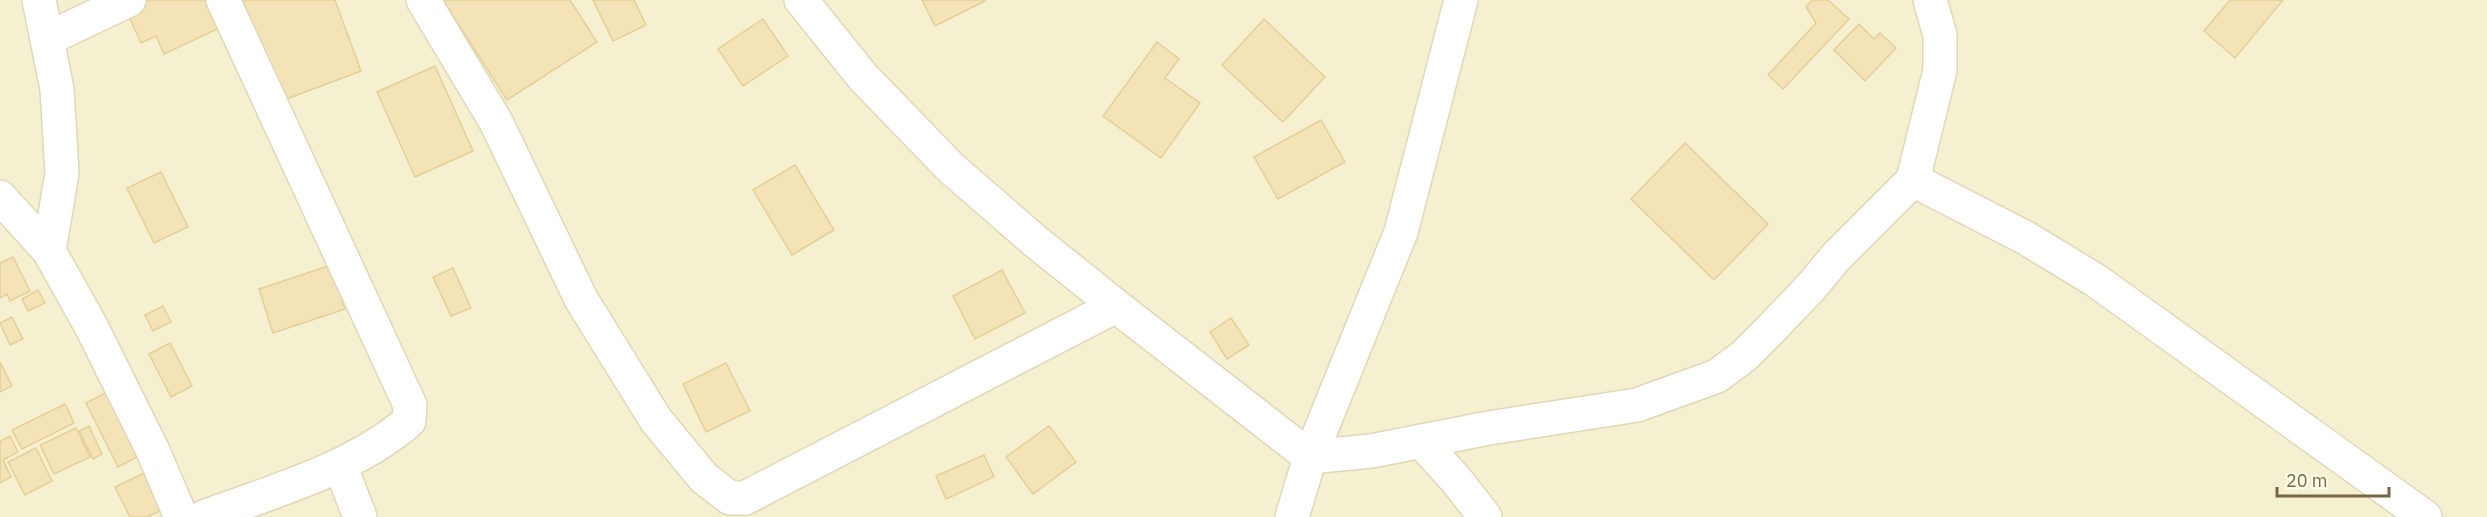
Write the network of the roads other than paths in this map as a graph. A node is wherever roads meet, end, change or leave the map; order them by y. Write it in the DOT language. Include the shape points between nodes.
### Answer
graph roads {
  1 [pos="39,0"];
  2 [pos="129,0"];
  3 [pos="222,0"];
  4 [pos="423,0"];
  5 [pos="801,0"];
  6 [pos="1461,0"];
  7 [pos="1930,0"];
  8 [pos="47,39"];
  9 [pos="1913,180"];
  10 [pos="6,215"];
  11 [pos="49,250"];
  12 [pos="1116,306"];
  13 [pos="1421,441"];
  14 [pos="1310,457"];
  15 [pos="340,465"];
  16 [pos="182,517"];
  17 [pos="204,517"];
  18 [pos="360,517"];
  19 [pos="1292,517"];
  20 [pos="1485,517"];
  21 [pos="2426,517"];
  1 -- 8 [label="street"];
  2 -- 8 [label="street"];
  3 -- 15 [label="street" via="410,405 409,421"];
  4 -- 12 [label="street" via="496,122 581,299 656,420 704,478 730,498 745,498"];
  5 -- 12 [label="street" via="863,77 951,168"];
  6 -- 14 [label="street" via="1401,232"];
  7 -- 9 [label="street" via="1940,35 1940,70"];
  8 -- 11 [label="street" via="57,89 62,173"];
  9 -- 13 [label="street" via="1744,356 1717,376 1637,405"];
  9 -- 21 [label="street" via="2026,238 2095,280"];
  10 -- 11 [label="street"];
  11 -- 16 [label="street" via="91,326"];
  12 -- 14 [label="street"];
  13 -- 14 [label="street"];
  13 -- 20 [label="street"];
  14 -- 19 [label="street"];
  15 -- 17 [label="street"];
  15 -- 18 [label="street"];
}
